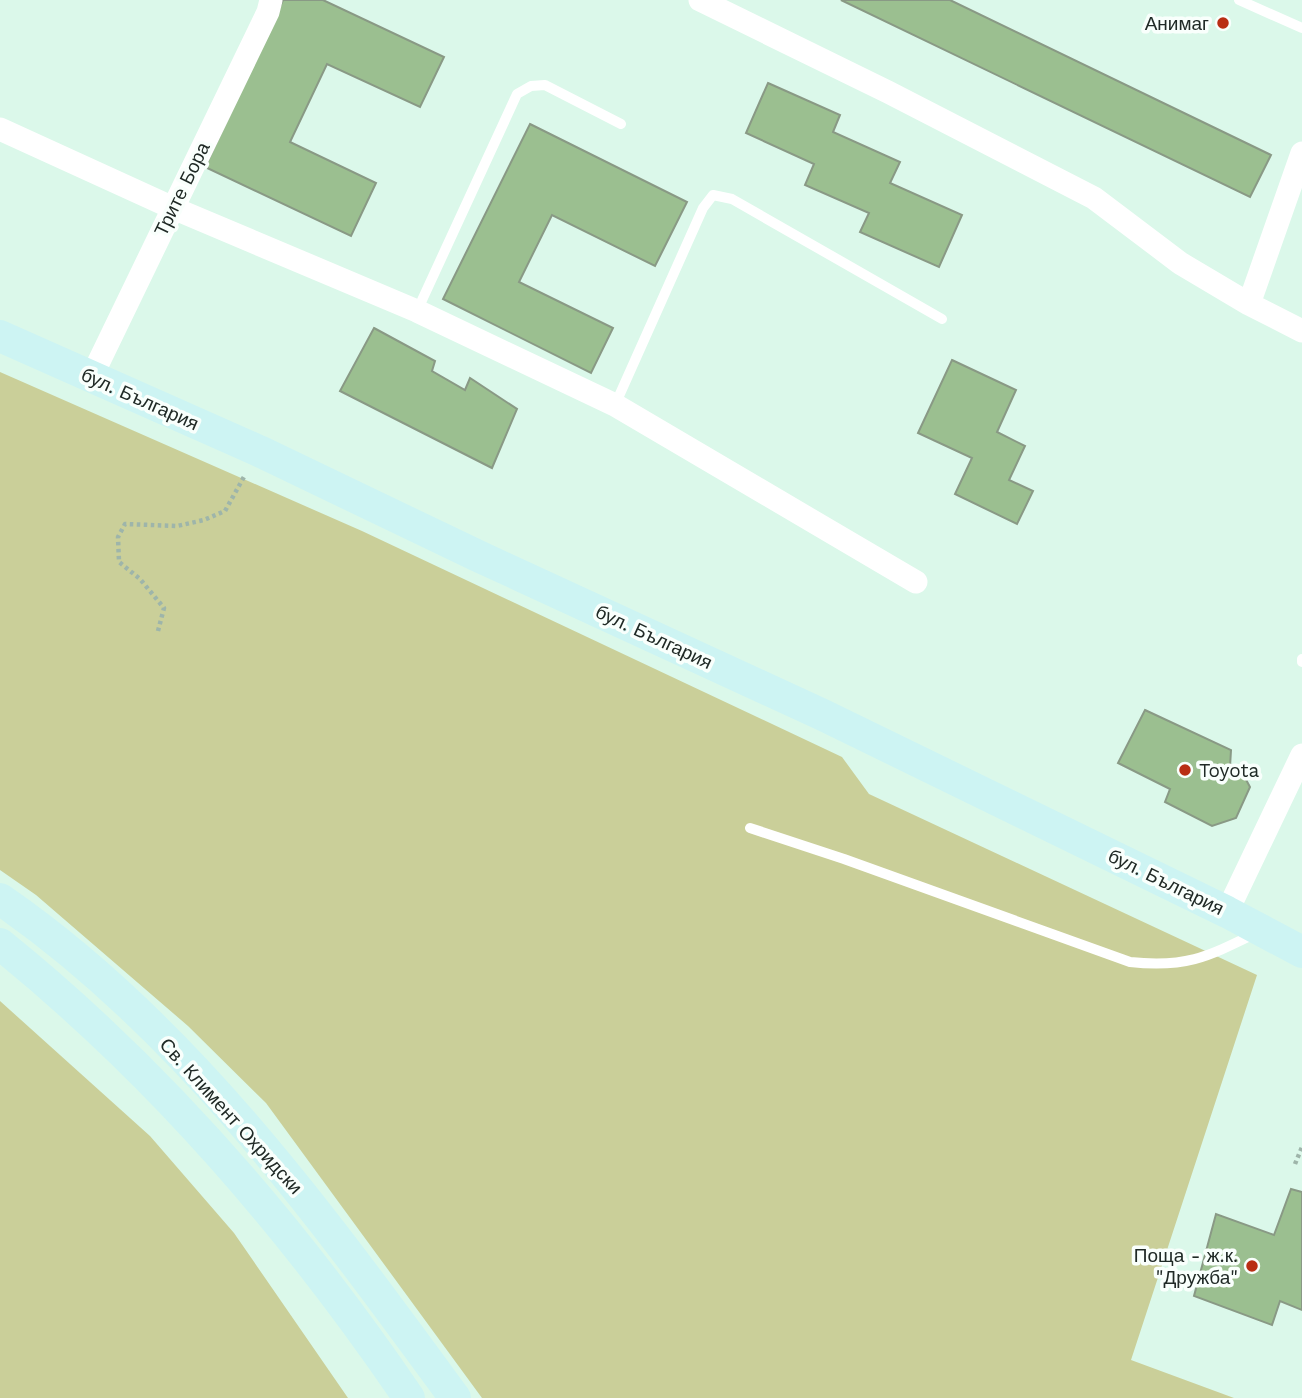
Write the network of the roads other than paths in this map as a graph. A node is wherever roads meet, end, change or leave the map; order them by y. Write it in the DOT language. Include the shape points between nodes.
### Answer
graph roads {
  1 [pos="271,0"];
  2 [pos="700,0"];
  3 [pos="1238,0"];
  4 [pos="1302,28"];
  5 [pos="621,124"];
  6 [pos="0,129"];
  7 [pos="1302,153"];
  8 [pos="173,208"];
  9 [pos="1249,304"];
  10 [pos="417,311"];
  11 [pos="942,319"];
  12 [pos="1302,331"];
  13 [pos="0,336"];
  14 [pos="91,378"];
  15 [pos="615,405"];
  16 [pos="916,582"];
  17 [pos="1302,755"];
  18 [pos="750,828"];
  19 [pos="0,899"];
  20 [pos="1227,912"];
  21 [pos="1261,930"];
  22 [pos="0,944"];
  23 [pos="1302,952"];
  24 [pos="409,1398"];
  25 [pos="455,1398"];
  1 -- 8 [label="street, Трите Бора"];
  2 -- 9 [label="street" via="1094,198 1180,263"];
  3 -- 4 [label="lane"];
  5 -- 10 [label="lane" via="545,85 517,94"];
  6 -- 8 [label="street"];
  7 -- 9 [label="street"];
  8 -- 10 [label="street"];
  8 -- 14 [label="street, Трите Бора"];
  9 -- 12 [label="street"];
  10 -- 15 [label="street"];
  11 -- 15 [label="lane" via="732,199 713,195 703,208"];
  13 -- 14 [label="street, бул. България"];
  14 -- 20 [label="street, бул. България" via="259,451 824,715"];
  15 -- 16 [label="street"];
  17 -- 20 [label="street"];
  18 -- 21 [label="lane" via="1130,962 1193,961"];
  19 -- 25 [label="street, Св. Климент Охридски" via="110,987 207,1084 266,1150"];
  20 -- 21 [label="street, бул. България"];
  21 -- 23 [label="street, бул. България"];
  22 -- 24 [label="street, Св. Климент Охридски" via="78,1009 219,1152 303,1251"];
}
